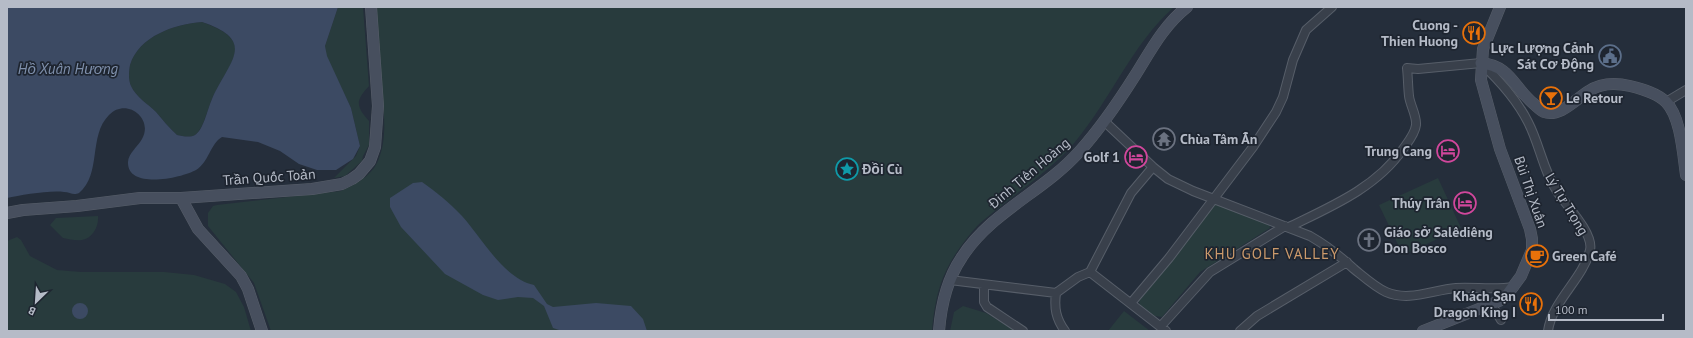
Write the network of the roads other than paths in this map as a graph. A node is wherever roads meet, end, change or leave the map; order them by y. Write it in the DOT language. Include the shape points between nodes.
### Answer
graph roads {
  1 [pos="371,7"];
  2 [pos="1187,7"];
  3 [pos="1332,7"];
  4 [pos="1500,7"];
  5 [pos="1481,63"];
  6 [pos="1686,90"];
  7 [pos="1666,102"];
  8 [pos="1104,121"];
  9 [pos="1153,167"];
  10 [pos="1686,175"];
  11 [pos="182,198"];
  12 [pos="1212,199"];
  13 [pos="7,213"];
  14 [pos="1287,226"];
  15 [pos="1347,262"];
  16 [pos="1090,272"];
  17 [pos="950,280"];
  18 [pos="984,285"];
  19 [pos="1514,287"];
  20 [pos="1056,293"];
  21 [pos="1131,303"];
  22 [pos="1492,305"];
  23 [pos="1501,320"];
  24 [pos="1164,329"];
  25 [pos="262,331"];
  26 [pos="939,331"];
  27 [pos="1023,331"];
  28 [pos="1065,331"];
  29 [pos="1240,331"];
  30 [pos="1423,331"];
  31 [pos="1548,331"];
  1 -- 11 [label="main road, Trần Quốc Toản" via="378,106 376,140 370,161 359,174 342,184 328,188"];
  2 -- 8 [label="main road, Đinh Tiên Hoàng" via="1167,25"];
  3 -- 12 [label="street" via="1306,30 1276,112 1253,147"];
  4 -- 5 [label="main road, Bùi Thị Xuân" via="1484,44"];
  5 -- 7 [label="main road" via="1493,64 1504,70 1529,100 1543,112 1558,112 1590,90 1607,84 1626,85 1648,91"];
  5 -- 14 [label="street" via="1407,68 1409,96 1416,123 1410,140 1400,154 1388,169 1371,182 1330,207"];
  5 -- 19 [label="main road, Bùi Thị Xuân" via="1481,80 1488,110 1532,239 1528,262"];
  5 -- 31 [label="street, Lý Tự Trọng" via="1502,84 1528,122 1544,166 1557,191 1589,238 1590,249 1586,260 1558,307"];
  6 -- 7 [label="street"];
  7 -- 10 [label="main road" via="1675,117"];
  8 -- 9 [label="street"];
  8 -- 17 [label="main road, Đinh Tiên Hoàng" via="1069,163 989,226 972,244"];
  9 -- 12 [label="street" via="1168,179"];
  9 -- 16 [label="street" via="1131,193"];
  11 -- 13 [label="main road, Trần Quốc Toản" via="140,198"];
  11 -- 25 [label="main road" via="198,229 241,276"];
  12 -- 14 [label="street"];
  12 -- 21 [label="street" via="1169,258"];
  14 -- 15 [label="street" via="1327,246"];
  14 -- 24 [label="street" via="1210,272"];
  15 -- 19 [label="street" via="1385,292 1400,297 1454,288"];
  15 -- 29 [label="street" via="1257,316"];
  16 -- 20 [label="street" via="1078,277"];
  16 -- 21 [label="street"];
  17 -- 18 [label="street"];
  17 -- 26 [label="main road, Đinh Tiên Hoàng" via="942,306"];
  18 -- 20 [label="street"];
  18 -- 27 [label="street" via="984,302 988,307"];
  19 -- 22 [label="main road, Bùi Thị Xuân"];
  20 -- 28 [label="street" via="1054,305 1058,322"];
  21 -- 24 [label="street"];
  22 -- 23 [label="street"];
  22 -- 30 [label="main road, Bùi Thị Xuân"];
}
